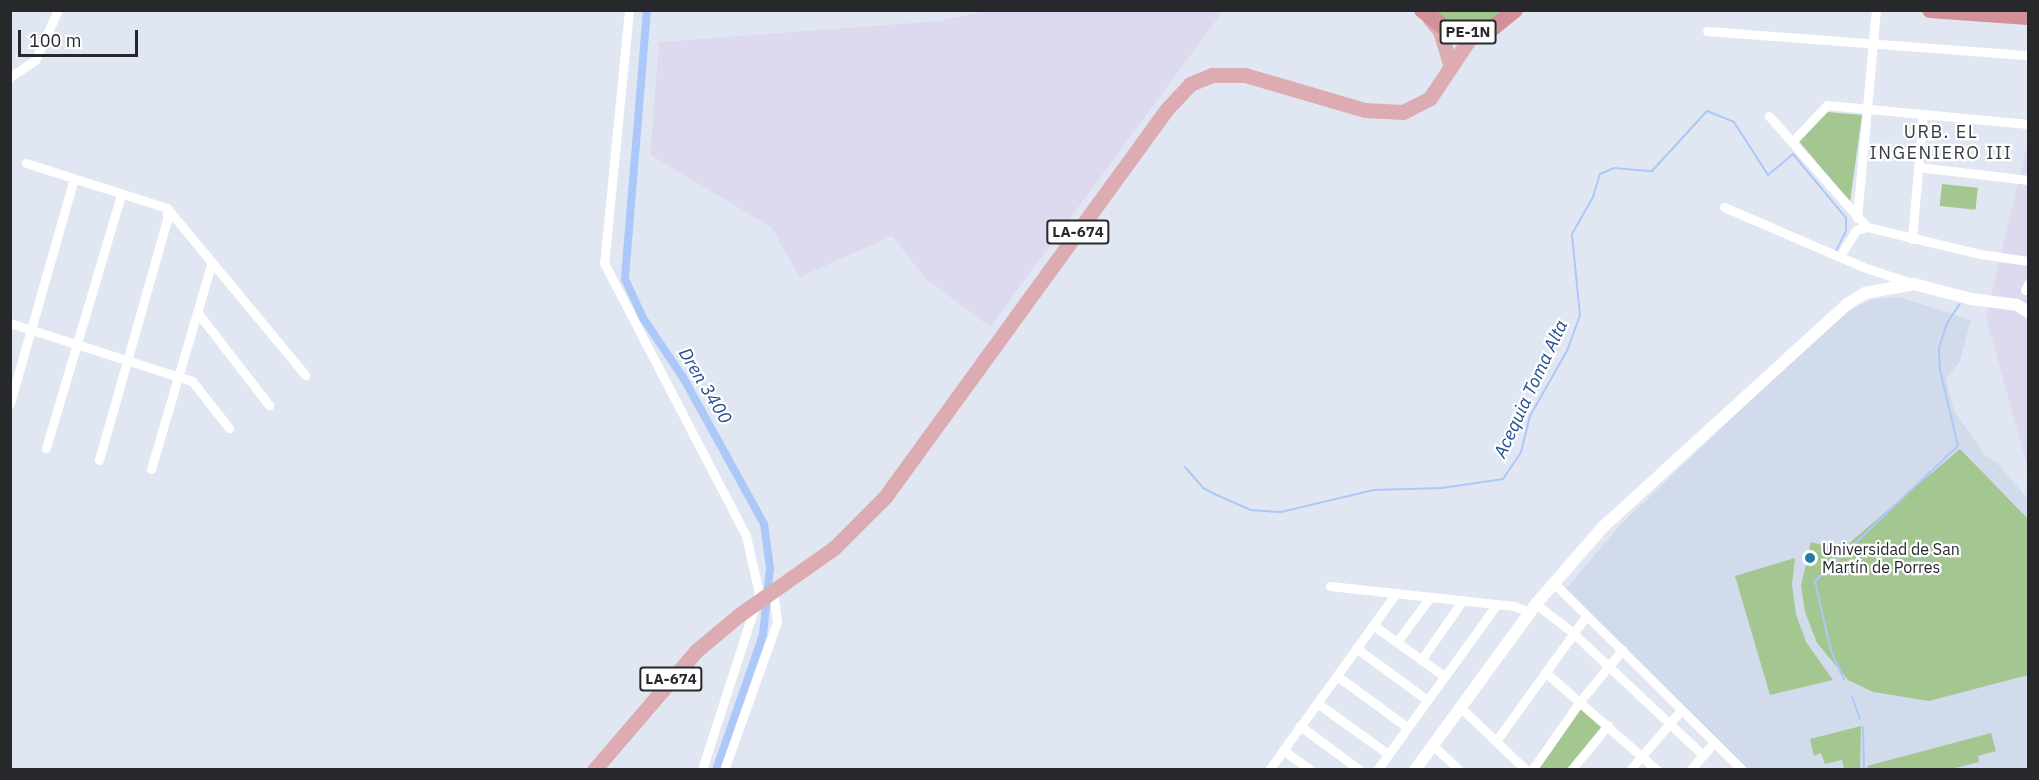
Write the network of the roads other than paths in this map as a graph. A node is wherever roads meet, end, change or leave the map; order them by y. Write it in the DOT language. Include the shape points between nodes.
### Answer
graph roads {
  1 [pos="58,10"];
  2 [pos="629,10"];
  3 [pos="1876,10"];
  4 [pos="1930,10"];
  5 [pos="1425,14"];
  6 [pos="1512,14"];
  7 [pos="2028,18"];
  8 [pos="1474,32"];
  9 [pos="1707,32"];
  10 [pos="1871,42"];
  11 [pos="2028,56"];
  12 [pos="1450,64"];
  13 [pos="10,77"];
  14 [pos="1866,108"];
  15 [pos="1923,114"];
  16 [pos="1769,116"];
  17 [pos="2028,124"];
  18 [pos="1793,141"];
  19 [pos="26,164"];
  20 [pos="1918,167"];
  21 [pos="74,179"];
  22 [pos="2028,180"];
  23 [pos="121,194"];
  24 [pos="1724,207"];
  25 [pos="166,208"];
  26 [pos="1857,218"];
  27 [pos="1867,226"];
  28 [pos="1912,239"];
  29 [pos="1843,251"];
  30 [pos="2028,261"];
  31 [pos="212,262"];
  32 [pos="1914,284"];
  33 [pos="197,312"];
  34 [pos="2028,312"];
  35 [pos="10,323"];
  36 [pos="31,330"];
  37 [pos="76,344"];
  38 [pos="128,360"];
  39 [pos="305,375"];
  40 [pos="178,377"];
  41 [pos="10,403"];
  42 [pos="269,405"];
  43 [pos="229,428"];
  44 [pos="46,448"];
  45 [pos="99,460"];
  46 [pos="152,469"];
  47 [pos="1555,584"];
  48 [pos="1330,586"];
  49 [pos="1396,593"];
  50 [pos="764,597"];
  51 [pos="1430,597"];
  52 [pos="1463,600"];
  53 [pos="1497,604"];
  54 [pos="1533,608"];
  55 [pos="1586,616"];
  56 [pos="1373,625"];
  57 [pos="1572,632"];
  58 [pos="1397,642"];
  59 [pos="1356,648"];
  60 [pos="1622,650"];
  61 [pos="1421,660"];
  62 [pos="1609,665"];
  63 [pos="1545,672"];
  64 [pos="1337,676"];
  65 [pos="1444,676"];
  66 [pos="1427,700"];
  67 [pos="1581,700"];
  68 [pos="1317,703"];
  69 [pos="1460,707"];
  70 [pos="1681,710"];
  71 [pos="1670,722"];
  72 [pos="1608,725"];
  73 [pos="1300,726"];
  74 [pos="1407,727"];
  75 [pos="1496,741"];
  76 [pos="1714,742"];
  77 [pos="1432,744"];
  78 [pos="1283,750"];
  79 [pos="1388,754"];
  80 [pos="1703,755"];
  81 [pos="1641,756"];
  82 [pos="594,770"];
  83 [pos="702,770"];
  84 [pos="724,770"];
  85 [pos="1269,770"];
  86 [pos="1311,770"];
  87 [pos="1360,770"];
  88 [pos="1377,770"];
  89 [pos="1415,770"];
  90 [pos="1459,770"];
  91 [pos="1526,770"];
  92 [pos="1532,770"];
  93 [pos="1571,770"];
  94 [pos="1630,770"];
  95 [pos="1657,770"];
  96 [pos="1690,770"];
  97 [pos="1742,770"];
  1 -- 13 [label="street" via="35,60"];
  2 -- 50 [label="street" via="604,263 746,536 759,592"];
  3 -- 10 [label="street"];
  4 -- 7 [label="highway"];
  5 -- 8 [label="highway, PE-1N" via="1445,27"];
  5 -- 12 [label="main road" via="1440,31"];
  6 -- 8 [label="highway, PE-1N"];
  8 -- 12 [label="main road, LA-674"];
  9 -- 10 [label="street"];
  10 -- 11 [label="street"];
  10 -- 14 [label="street"];
  12 -- 50 [label="main road, LA-674" via="1430,98 1415,107 1390,113 1365,110 1245,75 1212,75 1190,84 1167,109 885,497 834,548"];
  14 -- 15 [label="street"];
  14 -- 18 [label="street" via="1827,105"];
  14 -- 26 [label="street"];
  15 -- 17 [label="street"];
  15 -- 20 [label="street"];
  16 -- 18 [label="street"];
  18 -- 26 [label="street"];
  19 -- 21 [label="street"];
  20 -- 22 [label="street"];
  20 -- 28 [label="street"];
  21 -- 23 [label="street"];
  21 -- 36 [label="street"];
  23 -- 25 [label="street"];
  23 -- 37 [label="street"];
  24 -- 32 [label="street" via="1863,267"];
  25 -- 31 [label="street"];
  25 -- 38 [label="street" via="167,220"];
  26 -- 27 [label="street"];
  27 -- 28 [label="street"];
  27 -- 29 [label="street" via="1856,230"];
  28 -- 30 [label="street"];
  31 -- 33 [label="street"];
  31 -- 39 [label="street"];
  32 -- 34 [label="street" via="1954,296 2017,305"];
  32 -- 47 [label="street" via="1865,293 1847,304 1603,527"];
  33 -- 40 [label="street"];
  33 -- 42 [label="street"];
  35 -- 36 [label="street"];
  36 -- 37 [label="street"];
  36 -- 41 [label="street"];
  37 -- 38 [label="street"];
  37 -- 44 [label="street"];
  38 -- 40 [label="street"];
  38 -- 45 [label="street"];
  40 -- 43 [label="street" via="192,381"];
  40 -- 46 [label="street"];
  47 -- 54 [label="street"];
  47 -- 55 [label="street"];
  48 -- 49 [label="street"];
  49 -- 51 [label="street"];
  49 -- 56 [label="street"];
  50 -- 82 [label="main road, LA-674" via="696,651"];
  50 -- 83 [label="street"];
  50 -- 84 [label="street" via="777,622"];
  51 -- 52 [label="street"];
  51 -- 58 [label="street"];
  52 -- 53 [label="street"];
  52 -- 61 [label="street"];
  53 -- 54 [label="street"];
  53 -- 65 [label="street"];
  54 -- 57 [label="street"];
  54 -- 69 [label="street"];
  55 -- 57 [label="street"];
  55 -- 60 [label="street"];
  56 -- 58 [label="street"];
  56 -- 59 [label="street"];
  57 -- 62 [label="street"];
  57 -- 63 [label="street"];
  58 -- 61 [label="street"];
  59 -- 64 [label="street"];
  59 -- 66 [label="street"];
  60 -- 62 [label="street"];
  60 -- 70 [label="street"];
  61 -- 65 [label="street"];
  62 -- 67 [label="street"];
  62 -- 71 [label="street"];
  63 -- 67 [label="street"];
  63 -- 75 [label="street"];
  64 -- 68 [label="street"];
  64 -- 74 [label="street"];
  65 -- 66 [label="street"];
  66 -- 74 [label="street"];
  67 -- 72 [label="street"];
  67 -- 92 [label="street"];
  68 -- 73 [label="street"];
  68 -- 79 [label="street"];
  69 -- 75 [label="street"];
  69 -- 77 [label="street"];
  70 -- 71 [label="street"];
  70 -- 76 [label="street"];
  71 -- 80 [label="street"];
  71 -- 81 [label="street"];
  72 -- 81 [label="street"];
  72 -- 93 [label="street"];
  73 -- 78 [label="street"];
  73 -- 87 [label="street"];
  74 -- 79 [label="street"];
  75 -- 91 [label="street"];
  76 -- 80 [label="street"];
  76 -- 97 [label="street"];
  77 -- 89 [label="street"];
  77 -- 90 [label="street"];
  78 -- 85 [label="street"];
  78 -- 86 [label="street"];
  79 -- 88 [label="street"];
  80 -- 96 [label="street"];
  81 -- 94 [label="street"];
  81 -- 95 [label="street"];
}
